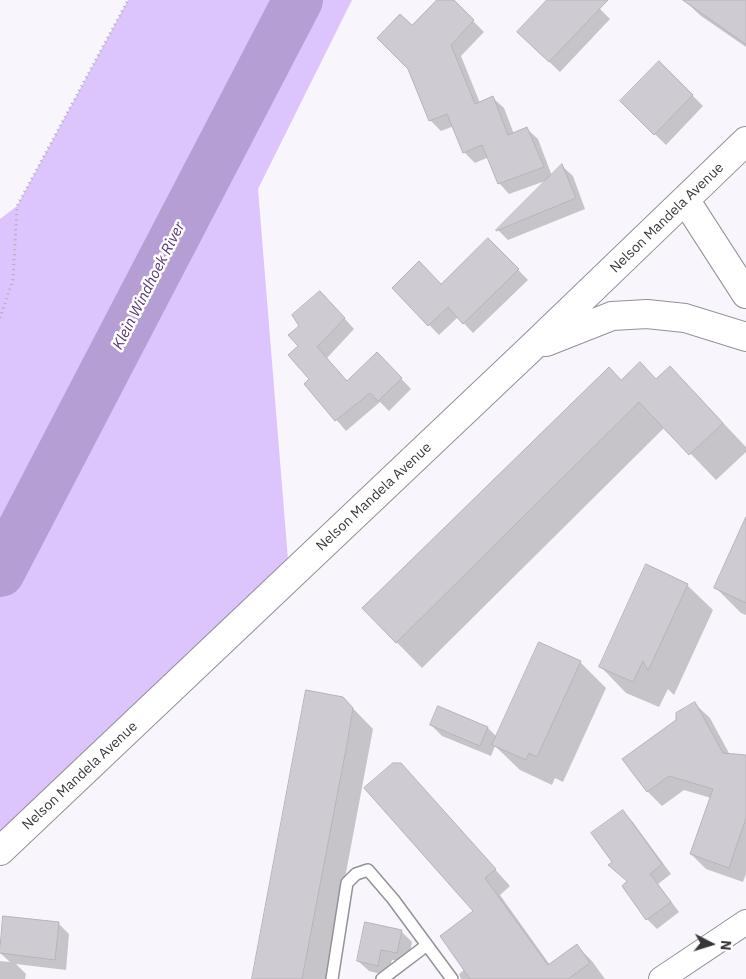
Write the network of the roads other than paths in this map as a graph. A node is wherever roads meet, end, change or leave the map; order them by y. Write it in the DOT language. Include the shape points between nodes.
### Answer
graph roads {
  1 [pos="746,141"];
  2 [pos="686,200"];
  3 [pos="746,294"];
  4 [pos="746,337"];
  5 [pos="531,348"];
  6 [pos="0,851"];
  7 [pos="744,929"];
  8 [pos="427,945"];
  9 [pos="332,979"];
  10 [pos="382,979"];
  11 [pos="452,979"];
  12 [pos="661,979"];
  1 -- 2 [label="main road, Nelson Mandela Avenue"];
  2 -- 3 [label="main road"];
  2 -- 5 [label="main road, Nelson Mandela Avenue"];
  4 -- 5 [label="main road" via="685,318 648,314 612,316"];
  5 -- 6 [label="main road, Nelson Mandela Avenue"];
  7 -- 12 [label="street"];
  8 -- 9 [label="lane" via="368,870 356,874 347,883"];
  8 -- 10 [label="lane"];
  8 -- 11 [label="lane"];
}
